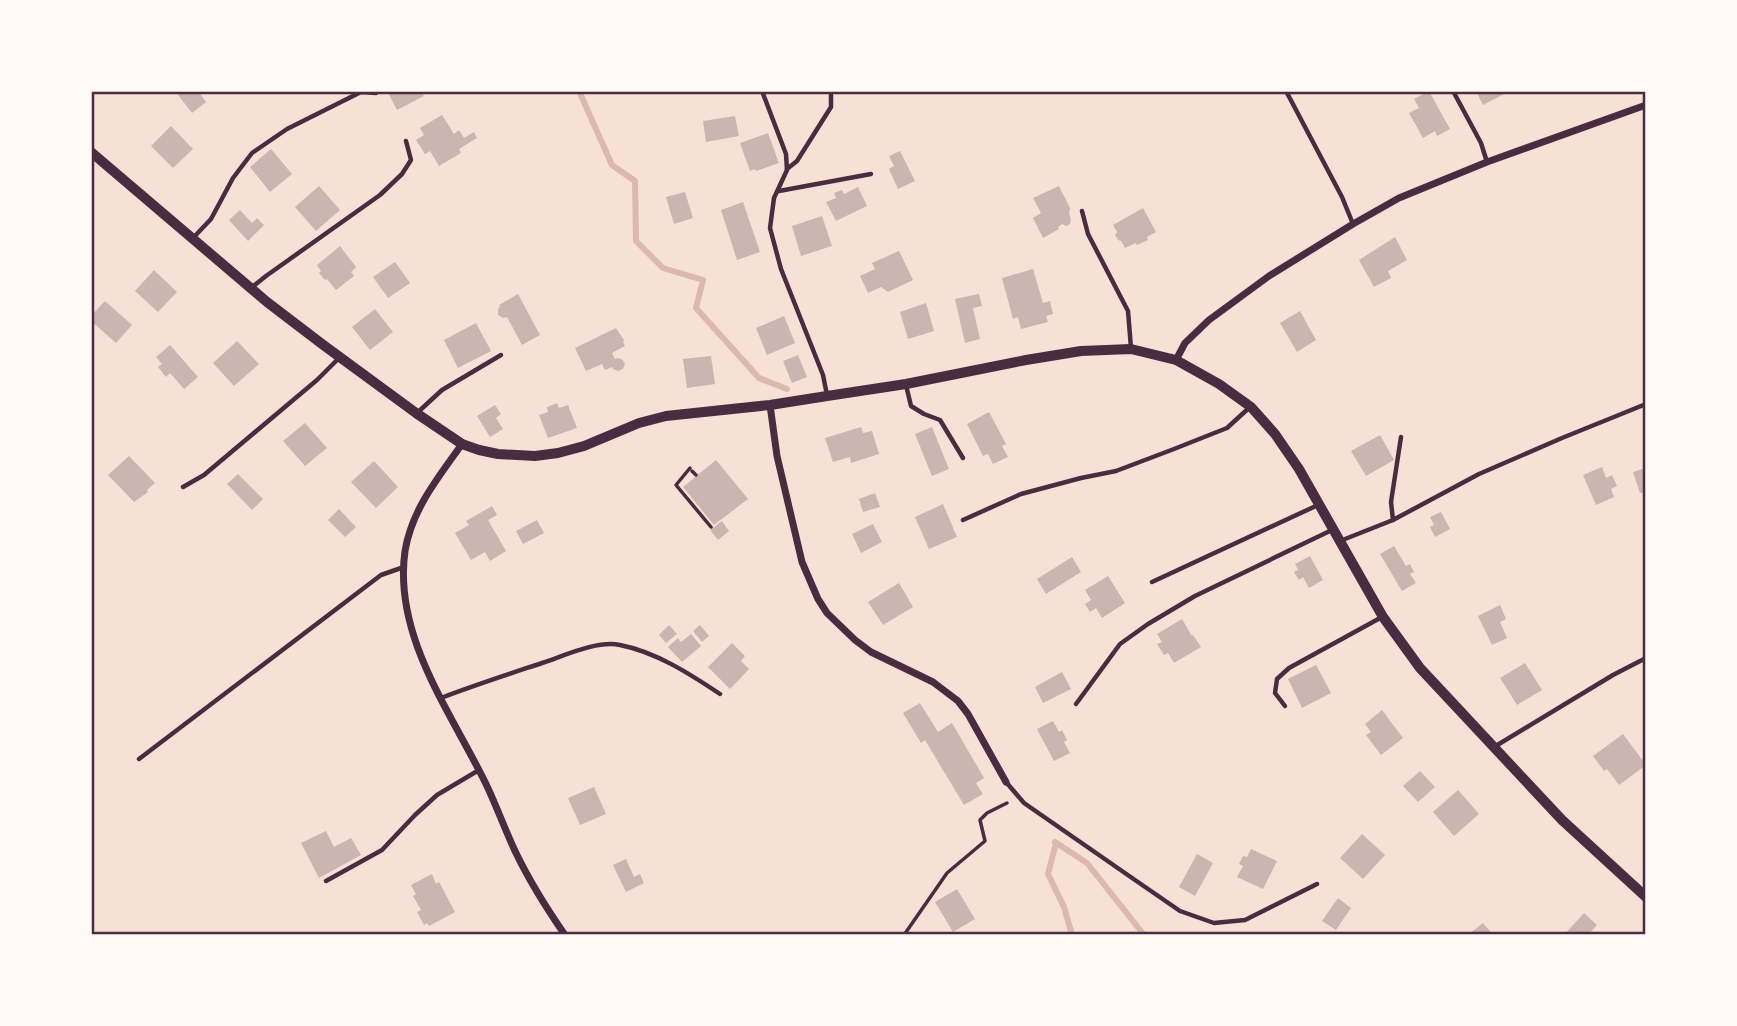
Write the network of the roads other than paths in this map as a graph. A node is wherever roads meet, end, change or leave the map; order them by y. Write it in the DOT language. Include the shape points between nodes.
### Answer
graph roads {
  1 [pos="762,91"];
  2 [pos="831,91"];
  3 [pos="1286,91"];
  4 [pos="1453,91"];
  5 [pos="376,93"];
  6 [pos="1646,105"];
  7 [pos="406,141"];
  8 [pos="91,152"];
  9 [pos="1487,162"];
  10 [pos="787,170"];
  11 [pos="871,174"];
  12 [pos="778,191"];
  13 [pos="1082,211"];
  14 [pos="1353,224"];
  15 [pos="193,239"];
  16 [pos="251,288"];
  17 [pos="1131,349"];
  18 [pos="501,355"];
  19 [pos="340,357"];
  20 [pos="1176,360"];
  21 [pos="906,384"];
  22 [pos="827,396"];
  23 [pos="1646,404"];
  24 [pos="770,405"];
  25 [pos="1251,407"];
  26 [pos="416,414"];
  27 [pos="1401,437"];
  28 [pos="462,444"];
  29 [pos="964,458"];
  30 [pos="183,487"];
  31 [pos="1319,505"];
  32 [pos="963,520"];
  33 [pos="1393,520"];
  34 [pos="1333,529"];
  35 [pos="1340,541"];
  36 [pos="404,567"];
  37 [pos="1152,582"];
  38 [pos="1383,617"];
  39 [pos="1646,658"];
  40 [pos="720,694"];
  41 [pos="441,698"];
  42 [pos="1076,705"];
  43 [pos="1285,706"];
  44 [pos="1493,748"];
  45 [pos="139,759"];
  46 [pos="479,770"];
  47 [pos="1006,782"];
  48 [pos="326,881"];
  49 [pos="1317,884"];
  50 [pos="1646,897"];
  51 [pos="565,935"];
  1 -- 10 [label="lane" via="786,154"];
  2 -- 10 [label="lane" via="831,107"];
  3 -- 14 [label="lane"];
  4 -- 9 [label="lane"];
  5 -- 15 [label="lane" via="361,92 287,129 252,153 211,219"];
  6 -- 9 [label="street"];
  7 -- 16 [label="lane" via="411,160 380,195"];
  8 -- 15 [label="street"];
  9 -- 14 [label="street" via="1399,198"];
  10 -- 12 [label="lane"];
  11 -- 12 [label="lane"];
  12 -- 22 [label="lane" via="770,228"];
  13 -- 17 [label="lane" via="1088,234 1128,311"];
  14 -- 20 [label="street" via="1209,320 1185,343"];
  15 -- 16 [label="street"];
  16 -- 19 [label="street"];
  17 -- 20 [label="street"];
  17 -- 21 [label="street" via="1054,355"];
  18 -- 26 [label="lane" via="442,390"];
  19 -- 26 [label="street"];
  19 -- 30 [label="lane" via="204,475"];
  20 -- 25 [label="street"];
  21 -- 22 [label="street"];
  21 -- 29 [label="lane" via="911,406 940,420"];
  22 -- 24 [label="street"];
  23 -- 33 [label="lane" via="1479,474"];
  24 -- 28 [label="street" via="666,416 547,455 498,454"];
  24 -- 47 [label="street" via="799,549 818,599 841,628 871,652 933,682 958,701"];
  25 -- 31 [label="street" via="1275,434"];
  25 -- 32 [label="lane" via="1227,428 1174,449 1116,471 1021,494"];
  26 -- 28 [label="street"];
  27 -- 33 [label="lane" via="1391,502"];
  28 -- 36 [label="street" via="414,517"];
  31 -- 34 [label="street"];
  31 -- 37 [label="lane"];
  33 -- 35 [label="lane"];
  34 -- 35 [label="street"];
  34 -- 42 [label="lane" via="1147,624 1120,644"];
  35 -- 38 [label="street"];
  36 -- 41 [label="street" via="408,616"];
  36 -- 45 [label="lane" via="381,575"];
  38 -- 43 [label="lane" via="1289,668 1277,679 1275,693"];
  38 -- 44 [label="street" via="1420,668"];
  39 -- 44 [label="lane"];
  40 -- 41 [label="lane" via="647,653 618,644 594,646"];
  41 -- 46 [label="street"];
  44 -- 50 [label="street"];
  46 -- 48 [label="lane" via="437,795 382,850"];
  46 -- 51 [label="street" via="516,854"];
  47 -- 49 [label="lane" via="1024,803 1146,888 1180,911 1214,923 1245,920"];
}
